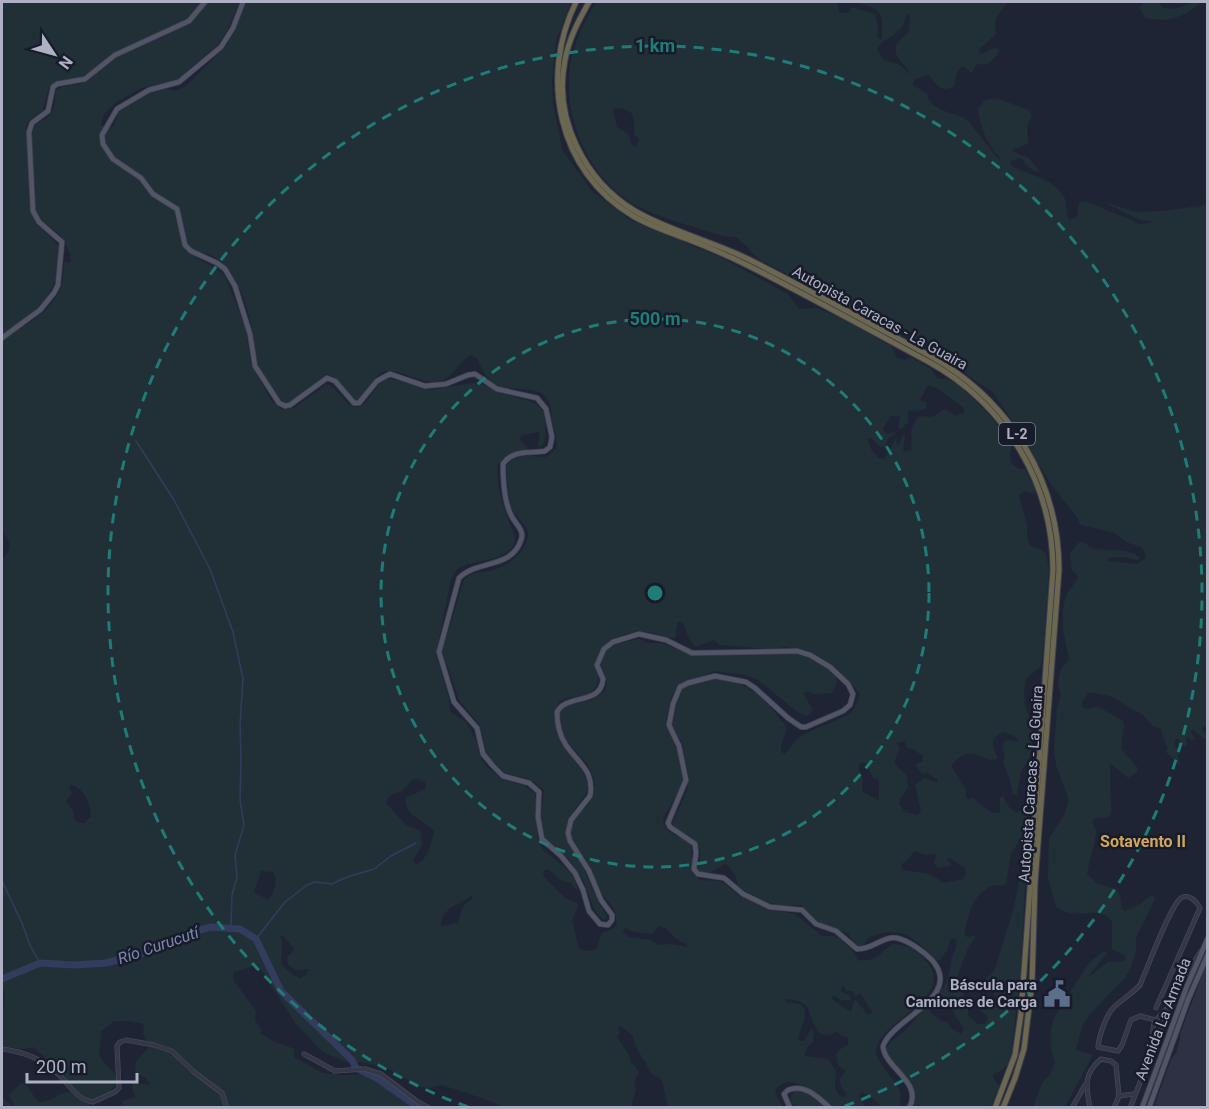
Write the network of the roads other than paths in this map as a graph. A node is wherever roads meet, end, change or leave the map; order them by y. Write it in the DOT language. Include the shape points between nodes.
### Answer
graph roads {
  1 [pos="206,2"];
  2 [pos="243,2"];
  3 [pos="576,2"];
  4 [pos="589,2"];
  5 [pos="2,338"];
  6 [pos="1208,938"];
  7 [pos="1203,948"];
  8 [pos="1208,954"];
  9 [pos="1168,1007"];
  10 [pos="1156,1008"];
  11 [pos="1155,1020"];
  12 [pos="1153,1047"];
  13 [pos="2,1049"];
  14 [pos="304,1054"];
  15 [pos="1085,1085"];
  16 [pos="1134,1094"];
  17 [pos="1119,1096"];
  18 [pos="227,1107"];
  19 [pos="429,1107"];
  20 [pos="790,1107"];
  21 [pos="830,1107"];
  22 [pos="909,1107"];
  23 [pos="995,1107"];
  24 [pos="1003,1107"];
  25 [pos="1072,1107"];
  26 [pos="1090,1107"];
  27 [pos="1114,1107"];
  28 [pos="1130,1107"];
  29 [pos="1142,1107"];
  30 [pos="1149,1107"];
  1 -- 5 [label="main road" via="189,21 115,56 85,79 53,87 48,111 32,123 29,132 33,211 63,244 58,285 40,310"];
  2 -- 22 [label="main road" via="225,44 195,70 176,84 139,94 113,112 102,140 113,159 141,177 153,194 177,208 186,248 218,263 227,273 238,292 255,366 279,403 290,405 330,378 354,403 359,403 376,381 390,374 425,386 475,374 497,389 542,401 552,437 550,447 513,455 503,464 508,507 521,531 521,541 502,560 469,570 459,578 439,652 454,702 477,728 483,754 503,776 525,781 539,792 542,839 575,873 597,922 608,925 612,915 568,833 571,820 590,796 589,777 563,739 557,717 563,704 590,697 599,690 603,679 598,661 606,646 642,634 692,652 793,650 826,664 848,684 853,697 848,708 806,727 788,718 746,682 715,676 680,687 669,725 680,746 686,780 668,823 695,844 694,869 698,874 724,878 743,894 770,907 802,910 820,927 836,931 857,949 896,938 914,946 933,962 940,978 938,991 883,1046 910,1087 913,1099"];
  3 -- 23 [label="highway, Autopista Caracas - La Guaira / L-2" via="561,50 558,102 571,149 596,186 639,220 754,269 956,379 1011,435 1042,496 1051,530 1053,570 1024,985 1015,1055"];
  4 -- 24 [label="highway, Autopista Caracas - La Guaira / L-2" via="569,44 563,94 573,139 601,182 642,214 750,260 960,375 1009,422 1030,454 1048,494 1059,570 1036,876 1033,973 1024,1048"];
  6 -- 7 [label="main road, Avenida La Armada"];
  7 -- 9 [label="street"];
  7 -- 29 [label="main road, Avenida La Armada"];
  8 -- 30 [label="main road, Avenida La Armada"];
  9 -- 11 [label="street"];
  9 -- 12 [label="street"];
  10 -- 11 [label="street" via="1200,908 1195,900 1186,897 1172,912 1140,985 1110,1012 1098,1047 1118,1051 1131,1020 1140,1016"];
  11 -- 12 [label="street"];
  12 -- 16 [label="street"];
  13 -- 18 [label="street" via="34,1057 60,1076 79,1097 93,1102 119,1088 120,1042 154,1045 172,1051 219,1090"];
  14 -- 19 [label="street" via="336,1071 366,1069 381,1074"];
  15 -- 17 [label="street" via="1096,1063 1101,1059 1111,1061 1116,1065"];
  15 -- 25 [label="street"];
  15 -- 26 [label="street"];
  16 -- 17 [label="street"];
  16 -- 28 [label="street"];
  17 -- 27 [label="street"];
  20 -- 21 [label="main road" via="784,1094 790,1088 798,1088"];
}
